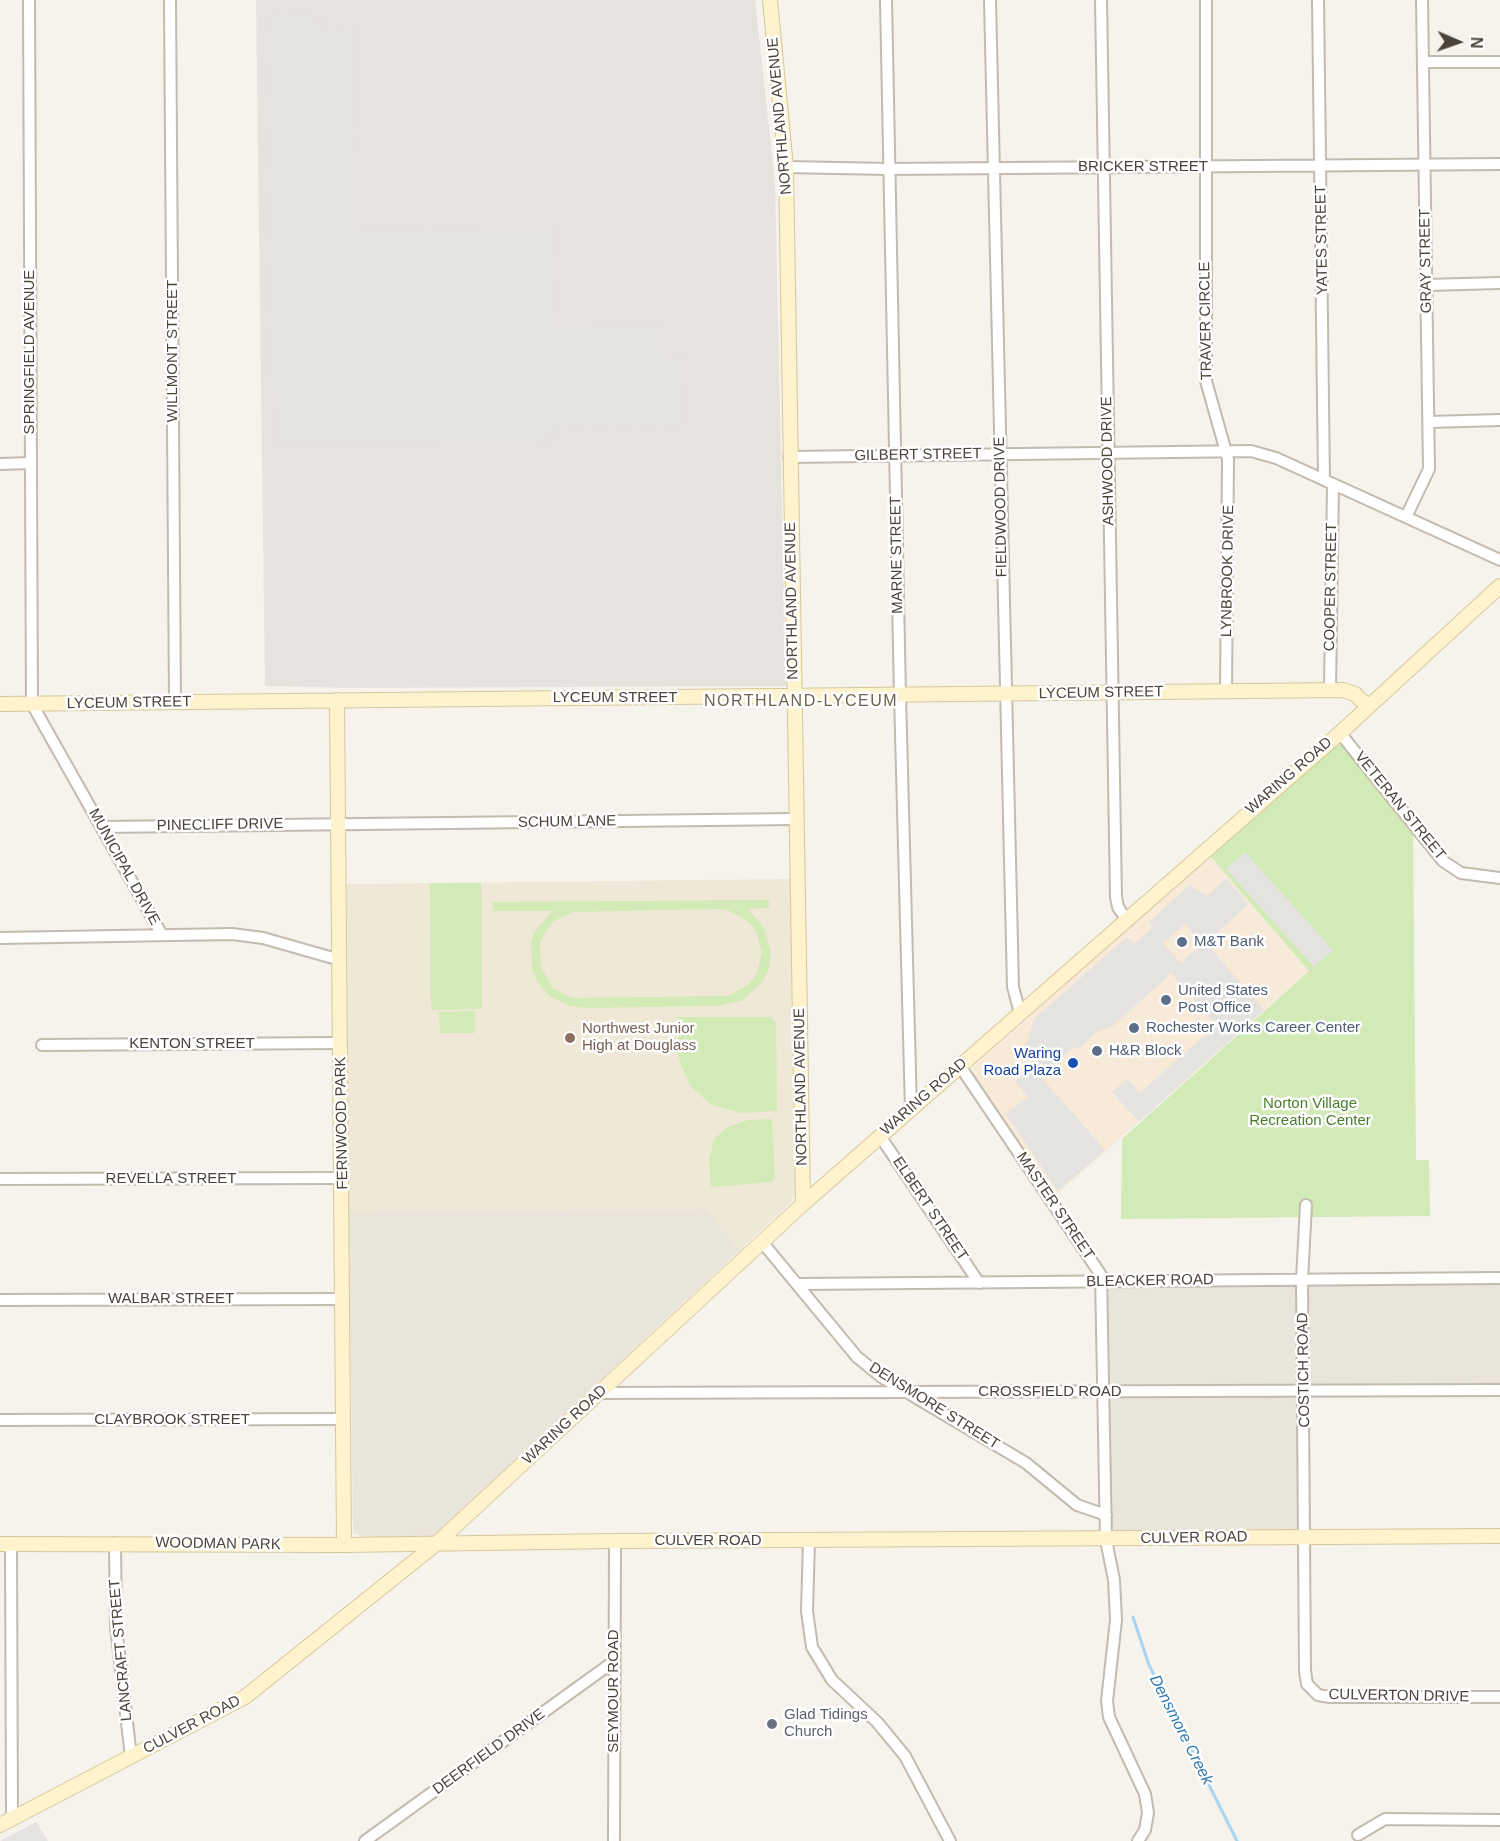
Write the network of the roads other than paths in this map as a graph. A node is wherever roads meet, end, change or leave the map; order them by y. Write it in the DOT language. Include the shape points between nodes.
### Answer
graph roads {
  1 [pos="29,0"];
  2 [pos="170,0"];
  3 [pos="770,0"];
  4 [pos="886,0"];
  5 [pos="990,0"];
  6 [pos="1101,0"];
  7 [pos="1206,0"];
  8 [pos="1318,0"];
  9 [pos="1422,0"];
  10 [pos="1423,62"];
  11 [pos="1500,62"];
  12 [pos="1500,164"];
  13 [pos="1424,165"];
  14 [pos="1205,166"];
  15 [pos="1322,166"];
  16 [pos="786,167"];
  17 [pos="1104,167"];
  18 [pos="994,168"];
  19 [pos="888,169"];
  20 [pos="1500,284"];
  21 [pos="1427,285"];
  22 [pos="1500,420"];
  23 [pos="1429,422"];
  24 [pos="1227,450"];
  25 [pos="1108,453"];
  26 [pos="1000,454"];
  27 [pos="894,455"];
  28 [pos="789,457"];
  29 [pos="31,463"];
  30 [pos="0,464"];
  31 [pos="1329,482"];
  32 [pos="1406,517"];
  33 [pos="1500,560"];
  34 [pos="1500,586"];
  35 [pos="1330,691"];
  36 [pos="1226,692"];
  37 [pos="1111,693"];
  38 [pos="1005,695"];
  39 [pos="900,696"];
  40 [pos="794,697"];
  41 [pos="337,700"];
  42 [pos="175,702"];
  43 [pos="0,704"];
  44 [pos="32,704"];
  45 [pos="1368,707"];
  46 [pos="1340,733"];
  47 [pos="796,819"];
  48 [pos="338,824"];
  49 [pos="101,827"];
  50 [pos="1500,878"];
  51 [pos="1126,919"];
  52 [pos="162,935"];
  53 [pos="0,938"];
  54 [pos="340,960"];
  55 [pos="1020,1013"];
  56 [pos="341,1043"];
  57 [pos="42,1045"];
  58 [pos="960,1066"];
  59 [pos="911,1110"];
  60 [pos="880,1136"];
  61 [pos="343,1178"];
  62 [pos="0,1179"];
  63 [pos="803,1204"];
  64 [pos="1306,1205"];
  65 [pos="762,1242"];
  66 [pos="1500,1278"];
  67 [pos="1302,1280"];
  68 [pos="1102,1282"];
  69 [pos="980,1283"];
  70 [pos="799,1284"];
  71 [pos="342,1299"];
  72 [pos="0,1300"];
  73 [pos="1305,1390"];
  74 [pos="1500,1390"];
  75 [pos="908,1392"];
  76 [pos="1104,1392"];
  77 [pos="599,1393"];
  78 [pos="343,1419"];
  79 [pos="0,1420"];
  80 [pos="1106,1515"];
  81 [pos="1305,1536"];
  82 [pos="1500,1536"];
  83 [pos="1106,1540"];
  84 [pos="615,1541"];
  85 [pos="809,1541"];
  86 [pos="115,1543"];
  87 [pos="5,1544"];
  88 [pos="436,1544"];
  89 [pos="344,1545"];
  90 [pos="614,1662"];
  91 [pos="1500,1697"];
  92 [pos="131,1757"];
  93 [pos="1500,1820"];
  94 [pos="6,1821"];
  95 [pos="1358,1834"];
  96 [pos="364,1841"];
  97 [pos="614,1841"];
  98 [pos="950,1841"];
  99 [pos="1138,1841"];
  1 -- 29 [label="street, SPRINGFIELD AVENUE"];
  2 -- 42 [label="street, WILLMONT STREET"];
  3 -- 16 [label="street, NORTHLAND AVENUE"];
  4 -- 19 [label="street, MARNE STREET"];
  5 -- 18 [label="street, FIELDWOOD DRIVE"];
  6 -- 17 [label="street, ASHWOOD DRIVE"];
  7 -- 14 [label="street, TRAVER CIRCLE"];
  8 -- 15 [label="street, YATES STREET"];
  9 -- 10 [label="street, GRAY STREET"];
  10 -- 11 [label="street"];
  10 -- 13 [label="street, GRAY STREET"];
  12 -- 13 [label="street, BRICKER STREET"];
  13 -- 15 [label="street, BRICKER STREET"];
  13 -- 21 [label="street, GRAY STREET"];
  14 -- 15 [label="street, BRICKER STREET"];
  14 -- 17 [label="street, BRICKER STREET"];
  14 -- 24 [label="street, TRAVER CIRCLE" via="1206,381"];
  15 -- 31 [label="street, YATES STREET"];
  16 -- 19 [label="street, BRICKER STREET"];
  16 -- 28 [label="street, NORTHLAND AVENUE"];
  17 -- 18 [label="street, BRICKER STREET"];
  17 -- 25 [label="street, ASHWOOD DRIVE"];
  18 -- 19 [label="street, BRICKER STREET"];
  18 -- 26 [label="street, FIELDWOOD DRIVE"];
  19 -- 27 [label="street, MARNE STREET"];
  20 -- 21 [label="street"];
  21 -- 23 [label="street, GRAY STREET"];
  22 -- 23 [label="street"];
  23 -- 32 [label="street, GRAY STREET" via="1429,469"];
  24 -- 25 [label="street, GILBERT STREET"];
  24 -- 31 [label="street" via="1264,454"];
  24 -- 36 [label="street, LYNBROOK DRIVE"];
  25 -- 26 [label="street, GILBERT STREET"];
  25 -- 37 [label="street, ASHWOOD DRIVE"];
  26 -- 27 [label="street, GILBERT STREET"];
  26 -- 38 [label="street, FIELDWOOD DRIVE"];
  27 -- 28 [label="street, GILBERT STREET"];
  27 -- 39 [label="street, MARNE STREET"];
  28 -- 40 [label="street, NORTHLAND AVENUE"];
  29 -- 30 [label="street"];
  29 -- 44 [label="street, SPRINGFIELD AVENUE"];
  31 -- 32 [label="street"];
  31 -- 35 [label="street, COOPER STREET"];
  32 -- 33 [label="street"];
  34 -- 45 [label="street, WARING ROAD"];
  35 -- 36 [label="street, LYCEUM STREET"];
  35 -- 45 [label="street, LYCEUM STREET" via="1355,694"];
  36 -- 37 [label="street, LYCEUM STREET"];
  37 -- 38 [label="street, LYCEUM STREET"];
  37 -- 51 [label="street, ASHWOOD DRIVE" via="1116,897"];
  38 -- 39 [label="street, LYCEUM STREET"];
  38 -- 55 [label="street, FIELDWOOD DRIVE" via="1013,987"];
  39 -- 40 [label="street, LYCEUM STREET"];
  39 -- 59 [label="street, MARNE STREET"];
  40 -- 41 [label="street, LYCEUM STREET"];
  40 -- 47 [label="street, NORTHLAND AVENUE"];
  41 -- 42 [label="street, LYCEUM STREET"];
  41 -- 48 [label="street, FERNWOOD PARK"];
  42 -- 44 [label="street, LYCEUM STREET"];
  43 -- 44 [label="street, LYCEUM STREET"];
  44 -- 49 [label="street, MUNICIPAL DRIVE"];
  45 -- 46 [label="street, WARING ROAD"];
  46 -- 50 [label="street, VETERAN STREET" via="1443,861 1461,873"];
  46 -- 51 [label="street, WARING ROAD"];
  47 -- 48 [label="street, SCHUM LANE"];
  47 -- 63 [label="street, NORTHLAND AVENUE"];
  48 -- 49 [label="street, PINECLIFF DRIVE"];
  48 -- 54 [label="street, FERNWOOD PARK"];
  49 -- 52 [label="street, MUNICIPAL DRIVE"];
  51 -- 55 [label="street, WARING ROAD"];
  52 -- 53 [label="street"];
  52 -- 54 [label="street, MUNICIPAL DRIVE" via="232,934 263,938"];
  54 -- 56 [label="street, FERNWOOD PARK"];
  55 -- 58 [label="street, WARING ROAD"];
  56 -- 57 [label="street, KENTON STREET"];
  56 -- 61 [label="street, FERNWOOD PARK"];
  58 -- 59 [label="street, WARING ROAD"];
  58 -- 68 [label="street, MASTER STREET" via="1101,1275"];
  59 -- 60 [label="street, WARING ROAD"];
  60 -- 63 [label="street, WARING ROAD"];
  60 -- 69 [label="street, ELBERT STREET"];
  61 -- 62 [label="street, REVELLA STREET"];
  61 -- 71 [label="street, FERNWOOD PARK"];
  63 -- 65 [label="street, WARING ROAD"];
  64 -- 67 [label="street, COSTICH ROAD"];
  65 -- 70 [label="street, DENSMORE STREET"];
  65 -- 77 [label="street, WARING ROAD"];
  66 -- 67 [label="street, BLEACKER ROAD"];
  67 -- 68 [label="street, BLEACKER ROAD"];
  67 -- 73 [label="street, COSTICH ROAD"];
  68 -- 69 [label="street, BLEACKER ROAD"];
  68 -- 76 [label="street, MASTER STREET"];
  69 -- 70 [label="street, BLEACKER ROAD"];
  70 -- 75 [label="street, DENSMORE STREET" via="857,1357"];
  71 -- 72 [label="street, WALBAR STREET"];
  71 -- 78 [label="street, FERNWOOD PARK"];
  73 -- 74 [label="street, CROSSFIELD ROAD"];
  73 -- 76 [label="street, CROSSFIELD ROAD"];
  73 -- 81 [label="street, COSTICH ROAD"];
  75 -- 76 [label="street, CROSSFIELD ROAD"];
  75 -- 77 [label="street, CROSSFIELD ROAD"];
  75 -- 80 [label="street, DENSMORE STREET" via="1026,1463 1077,1506"];
  76 -- 80 [label="street, MASTER STREET"];
  77 -- 88 [label="street, WARING ROAD"];
  78 -- 79 [label="street, CLAYBROOK STREET"];
  78 -- 89 [label="street, FERNWOOD PARK"];
  80 -- 83 [label="street, MASTER STREET"];
  81 -- 82 [label="street, CULVER ROAD"];
  81 -- 83 [label="street, CULVER ROAD"];
  81 -- 91 [label="street, CULVERTON DRIVE" via="1305,1671 1314,1692 1330,1697"];
  83 -- 85 [label="street, CULVER ROAD"];
  83 -- 99 [label="street, MASTER STREET" via="1116,1620 1107,1701 1109,1717 1145,1794 1148,1813"];
  84 -- 85 [label="street, CULVER ROAD"];
  84 -- 88 [label="street, CULVER ROAD"];
  84 -- 90 [label="street, SEYMOUR ROAD"];
  85 -- 98 [label="street" via="807,1611 812,1647 832,1680 877,1722 904,1756"];
  86 -- 87 [label="street, WOODMAN PARK"];
  86 -- 89 [label="street, WOODMAN PARK"];
  86 -- 92 [label="street, LANCRAFT STREET" via="116,1626"];
  87 -- 94 [label="street"];
  88 -- 89 [label="street, WOODMAN PARK"];
  88 -- 92 [label="street, CULVER ROAD" via="245,1697"];
  90 -- 96 [label="street, DEERFIELD DRIVE"];
  90 -- 97 [label="street, SEYMOUR ROAD"];
  92 -- 94 [label="street, CULVER ROAD"];
  93 -- 95 [label="street" via="1385,1819"];
}
